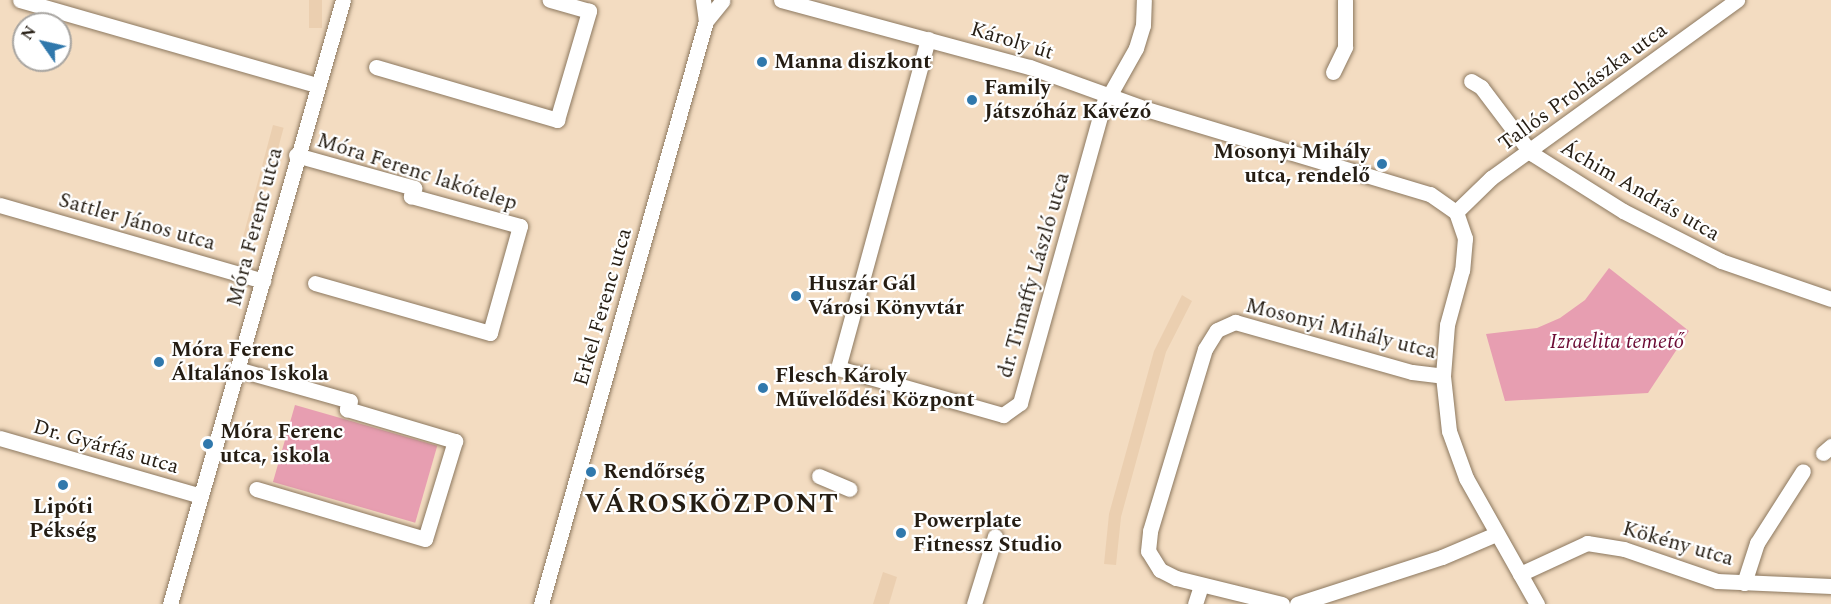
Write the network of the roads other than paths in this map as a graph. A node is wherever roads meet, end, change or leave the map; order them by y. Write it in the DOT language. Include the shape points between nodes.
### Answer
graph roads {
  1 [pos="20,0"];
  2 [pos="343,0"];
  3 [pos="550,0"];
  4 [pos="703,0"];
  5 [pos="718,0"];
  6 [pos="781,0"];
  7 [pos="1144,0"];
  8 [pos="1345,0"];
  9 [pos="1737,0"];
  10 [pos="706,21"];
  11 [pos="928,39"];
  12 [pos="376,67"];
  13 [pos="1333,72"];
  14 [pos="1471,81"];
  15 [pos="317,85"];
  16 [pos="1107,95"];
  17 [pos="1531,153"];
  18 [pos="296,155"];
  19 [pos="0,205"];
  20 [pos="1456,212"];
  21 [pos="263,280"];
  22 [pos="315,283"];
  23 [pos="1831,299"];
  24 [pos="237,369"];
  25 [pos="1443,376"];
  26 [pos="0,438"];
  27 [pos="1803,471"];
  28 [pos="819,476"];
  29 [pos="256,489"];
  30 [pos="849,489"];
  31 [pos="201,496"];
  32 [pos="1496,534"];
  33 [pos="994,536"];
  34 [pos="1520,574"];
  35 [pos="1744,583"];
  36 [pos="1201,585"];
  37 [pos="1831,586"];
  38 [pos="170,604"];
  39 [pos="541,604"];
  40 [pos="974,604"];
  41 [pos="1195,604"];
  42 [pos="1282,604"];
  43 [pos="1297,604"];
  44 [pos="1537,604"];
  1 -- 15 [label="street"];
  2 -- 15 [label="street, Móra Ferenc utca"];
  3 -- 12 [label="street" via="589,11 557,120"];
  4 -- 10 [label="street, Erkel Ferenc utca"];
  5 -- 10 [label="street, Erkel Ferenc utca"];
  6 -- 11 [label="street, Károly út"];
  7 -- 16 [label="street" via="1143,25 1136,48"];
  8 -- 13 [label="street" via="1345,46"];
  9 -- 17 [label="street, Tallós Prohászka utca"];
  10 -- 39 [label="street, Erkel Ferenc utca"];
  11 -- 16 [label="street, Károly út" via="1030,67"];
  11 -- 16 [label="street, dr. Timaffy László utca" via="838,368 1003,415 1020,403"];
  14 -- 17 [label="street" via="1481,87"];
  15 -- 18 [label="street, Móra Ferenc utca"];
  16 -- 20 [label="street, Károly út" via="1430,194"];
  17 -- 20 [label="street, Tallós Prohászka utca" via="1491,178"];
  17 -- 23 [label="street, Áchim András utca" via="1684,244 1773,281"];
  18 -- 21 [label="street, Móra Ferenc utca"];
  18 -- 22 [label="street, Móra Ferenc lakótelep" via="414,188 411,196 520,226 490,333"];
  19 -- 21 [label="street, Sattler János utca"];
  20 -- 25 [label="street, Mosonyi Mihály utca" via="1465,238 1447,325"];
  21 -- 24 [label="street, Móra Ferenc utca"];
  24 -- 29 [label="street" via="350,401 347,409 455,441 425,539"];
  24 -- 31 [label="street, Móra Ferenc utca"];
  25 -- 32 [label="street, Mosonyi Mihály utca" via="1449,431 1466,478"];
  25 -- 36 [label="street, Mosonyi Mihály utca" via="1412,372 1235,322 1217,330 1205,350 1150,531 1148,551 1160,570"];
  26 -- 31 [label="street, Dr. Gyárfás utca"];
  27 -- 35 [label="street" via="1757,543"];
  28 -- 30 [label="street"];
  31 -- 38 [label="street, Móra Ferenc utca"];
  32 -- 34 [label="street, Mosonyi Mihály utca"];
  32 -- 43 [label="street" via="1442,557"];
  33 -- 40 [label="street"];
  34 -- 35 [label="street, Kökény utca" via="1587,543 1624,549 1718,581"];
  34 -- 44 [label="street, Mosonyi Mihály utca"];
  35 -- 37 [label="street, Kökény utca"];
  36 -- 41 [label="street"];
  36 -- 42 [label="street, Mosonyi Mihály utca"];
}
